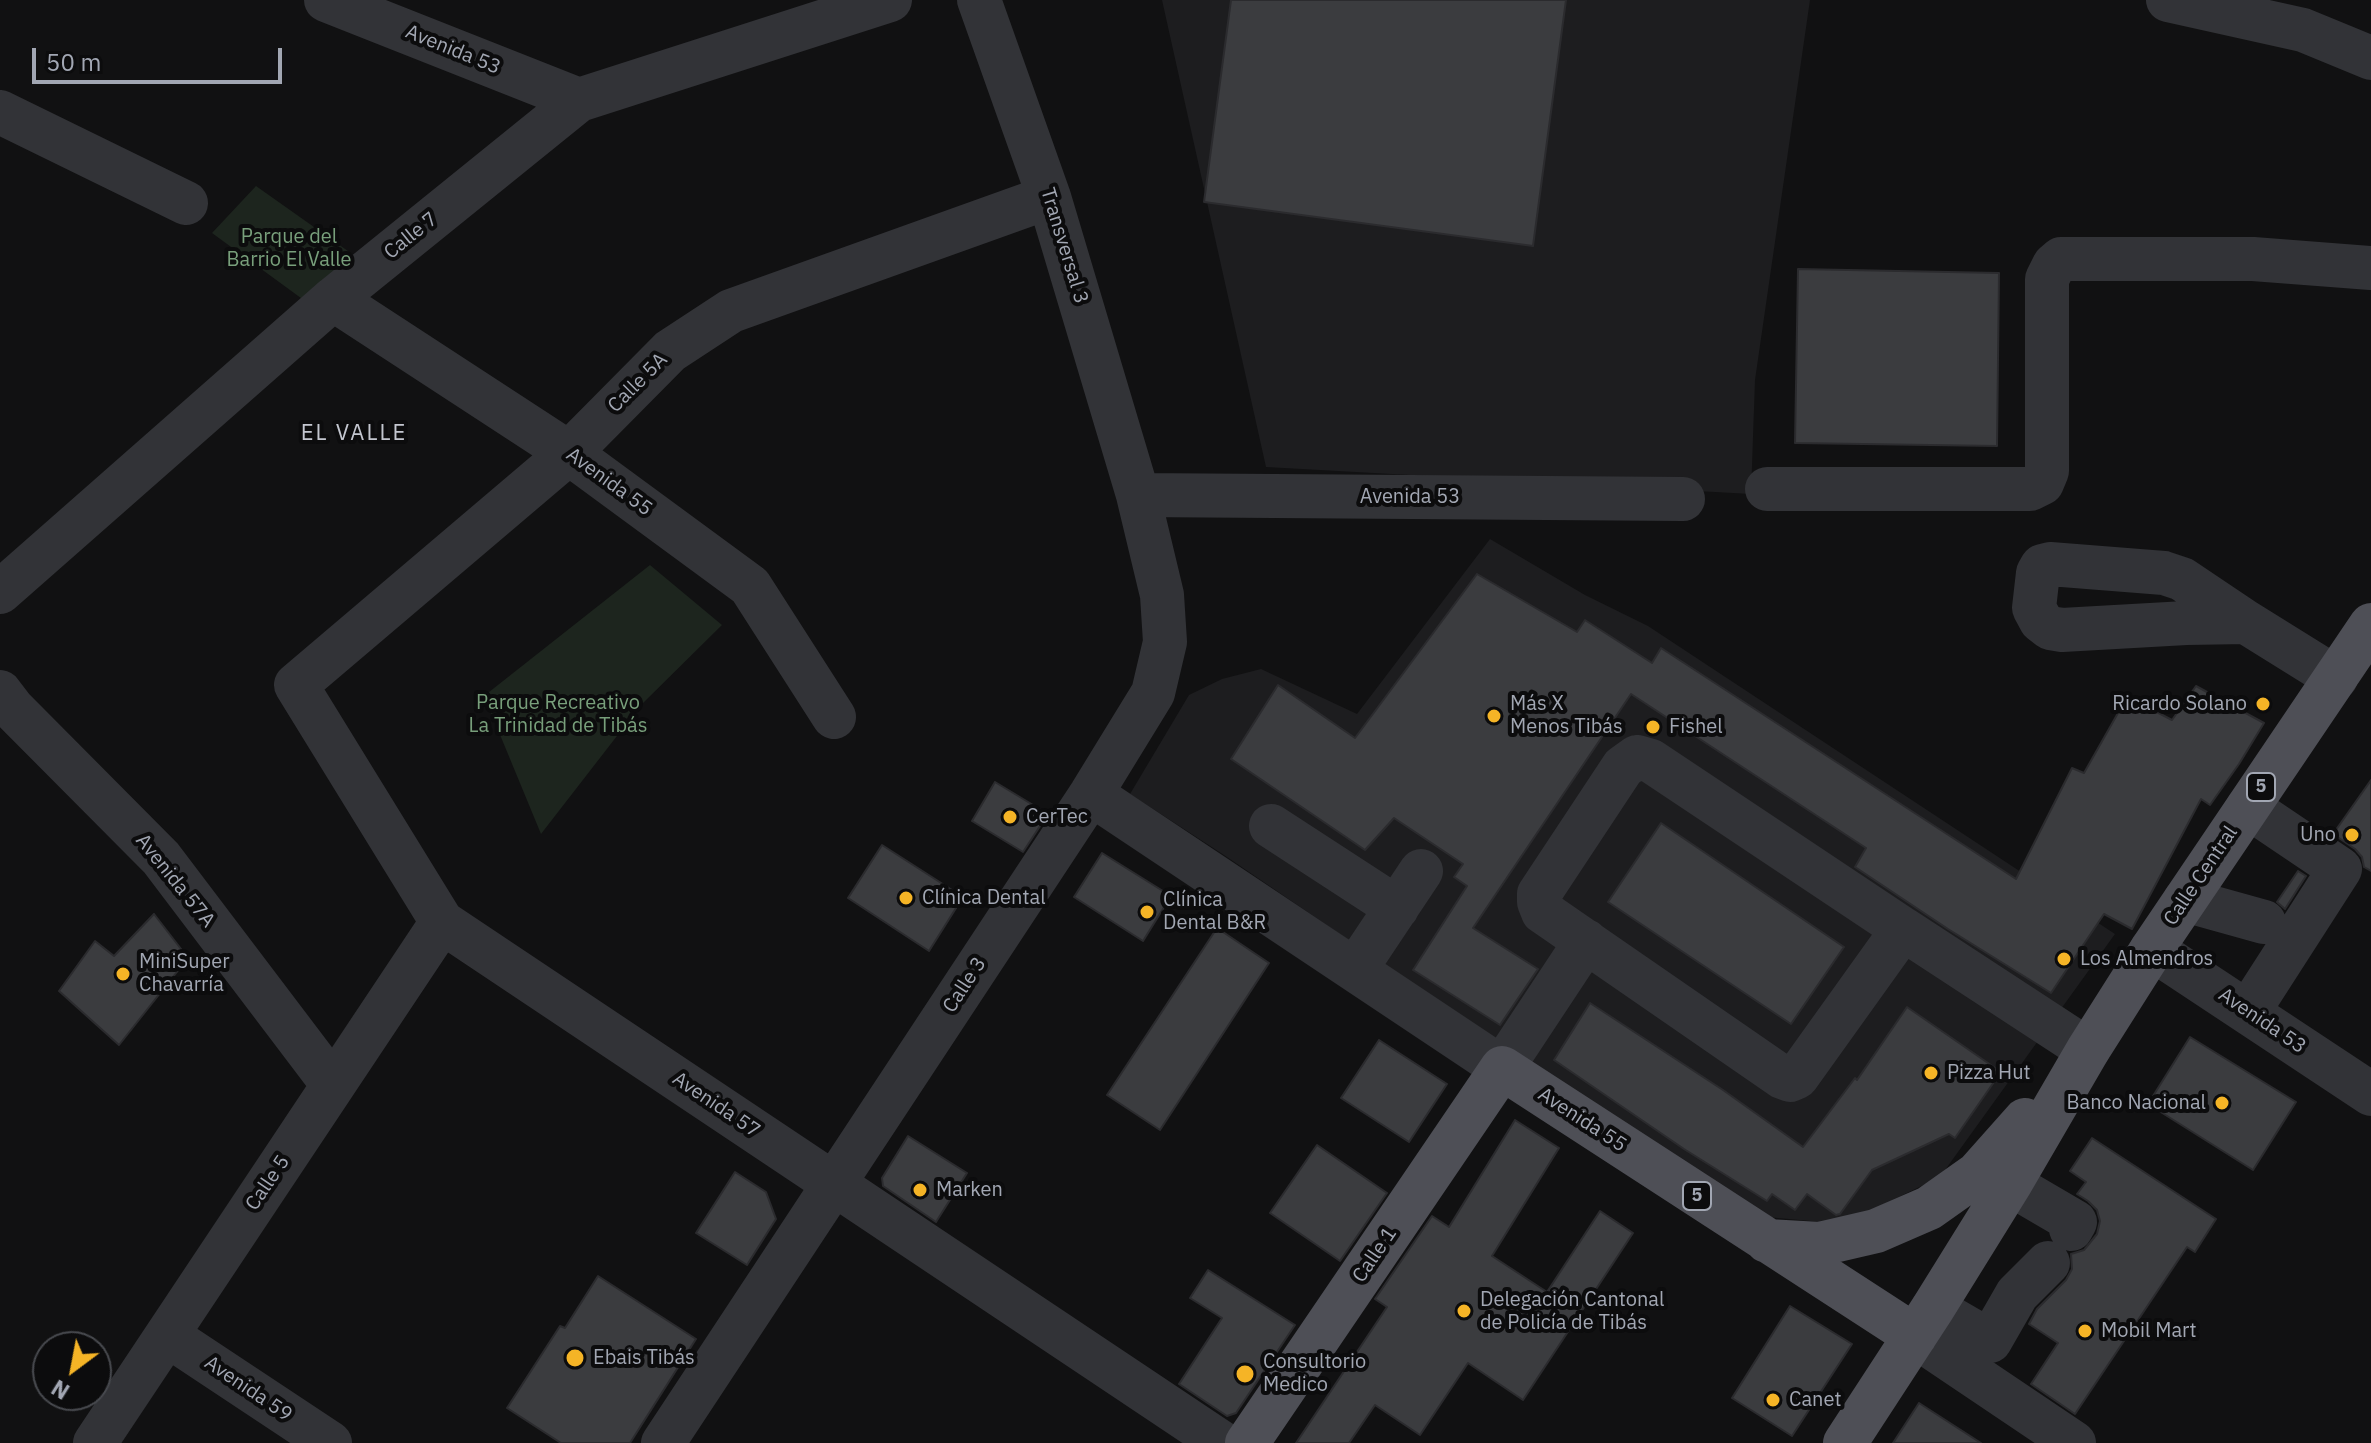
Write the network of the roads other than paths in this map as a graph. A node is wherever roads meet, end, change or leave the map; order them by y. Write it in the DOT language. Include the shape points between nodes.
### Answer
graph roads {
  1 [pos="326,0"];
  2 [pos="890,0"];
  3 [pos="979,0"];
  4 [pos="2168,0"];
  5 [pos="2371,58"];
  6 [pos="579,100"];
  7 [pos="0,112"];
  8 [pos="1049,197"];
  9 [pos="186,203"];
  10 [pos="2371,268"];
  11 [pos="333,299"];
  12 [pos="569,453"];
  13 [pos="1767,489"];
  14 [pos="1138,495"];
  15 [pos="1683,499"];
  16 [pos="0,592"];
  17 [pos="2246,622"];
  18 [pos="2371,625"];
  19 [pos="2336,678"];
  20 [pos="296,685"];
  21 [pos="0,692"];
  22 [pos="834,717"];
  23 [pos="1091,794"];
  24 [pos="2248,807"];
  25 [pos="1271,826"];
  26 [pos="1421,871"];
  27 [pos="2185,900"];
  28 [pos="1397,908"];
  29 [pos="442,922"];
  30 [pos="2286,928"];
  31 [pos="1903,929"];
  32 [pos="1586,941"];
  33 [pos="2152,949"];
  34 [pos="1355,970"];
  35 [pos="2248,1012"];
  36 [pos="2088,1050"];
  37 [pos="1502,1068"];
  38 [pos="333,1085"];
  39 [pos="2371,1094"];
  40 [pos="834,1184"];
  41 [pos="2010,1184"];
  42 [pos="1766,1241"];
  43 [pos="1924,1322"];
  44 [pos="167,1335"];
  45 [pos="95,1443"];
  46 [pos="330,1443"];
  47 [pos="663,1443"];
  48 [pos="1222,1443"];
  49 [pos="1247,1443"];
  50 [pos="1845,1443"];
  51 [pos="2074,1443"];
  1 -- 6 [label="street, Avenida 53"];
  2 -- 6 [label="street, Calle 7"];
  3 -- 8 [label="street, Transversal 3"];
  4 -- 5 [label="street" via="2303,30"];
  6 -- 11 [label="street, Calle 7"];
  7 -- 9 [label="street"];
  8 -- 12 [label="street, Calle 5A" via="731,311 670,351"];
  8 -- 14 [label="street, Transversal 3"];
  10 -- 13 [label="street" via="2253,259 2061,259 2047,279 2047,471 2042,483 2030,489"];
  11 -- 12 [label="street, Avenida 55"];
  11 -- 16 [label="street, Calle 7"];
  12 -- 20 [label="street, Calle 5A"];
  12 -- 22 [label="street, Avenida 55" via="750,586"];
  14 -- 15 [label="street, Avenida 53"];
  14 -- 23 [label="street, Calle 3" via="1162,595 1165,642 1153,693"];
  17 -- 19 [label="street"];
  18 -- 19 [label="main road, Calle Central / 5"];
  19 -- 24 [label="main road, Calle Central / 5"];
  20 -- 29 [label="street, Avenida 57"];
  21 -- 38 [label="street, Avenida 57A" via="161,858"];
  23 -- 34 [label="street, Avenida 55"];
  23 -- 40 [label="street, Calle 3"];
  24 -- 27 [label="main road, Calle Central / 5"];
  24 -- 30 [label="street" via="2340,869"];
  25 -- 28 [label="street"];
  26 -- 28 [label="street"];
  27 -- 30 [label="street"];
  27 -- 33 [label="main road, Calle Central / 5"];
  28 -- 34 [label="street"];
  29 -- 38 [label="street, Calle 5"];
  29 -- 40 [label="street, Avenida 57"];
  30 -- 35 [label="street"];
  31 -- 32 [label="street" via="1790,1080"];
  31 -- 32 [label="street" via="1651,761 1637,757 1623,767 1539,894 1543,912"];
  31 -- 36 [label="street"];
  32 -- 37 [label="street"];
  33 -- 35 [label="street, Avenida 53"];
  33 -- 36 [label="main road, Calle Central / 5"];
  34 -- 37 [label="street, Avenida 55"];
  35 -- 39 [label="street, Avenida 53"];
  36 -- 41 [label="main road, Calle Central / 5"];
  36 -- 42 [label="main road, Calle Central / 5" via="1977,1174 1929,1208 1876,1231 1820,1244"];
  37 -- 42 [label="main road, Avenida 55 / 5"];
  37 -- 49 [label="main road, Calle 1"];
  38 -- 44 [label="street, Calle 5"];
  40 -- 47 [label="street, Calle 3"];
  40 -- 48 [label="street, Avenida 57"];
  41 -- 43 [label="main road, Calle Central / 5"];
  41 -- 43 [label="street" via="2075,1222 2017,1294 1990,1341"];
  42 -- 43 [label="main road, Avenida 55 / 5"];
  43 -- 50 [label="main road, Calle Central"];
  43 -- 51 [label="street, Avenida 55"];
  44 -- 45 [label="street, Calle 5"];
  44 -- 46 [label="street, Avenida 59"];
}
